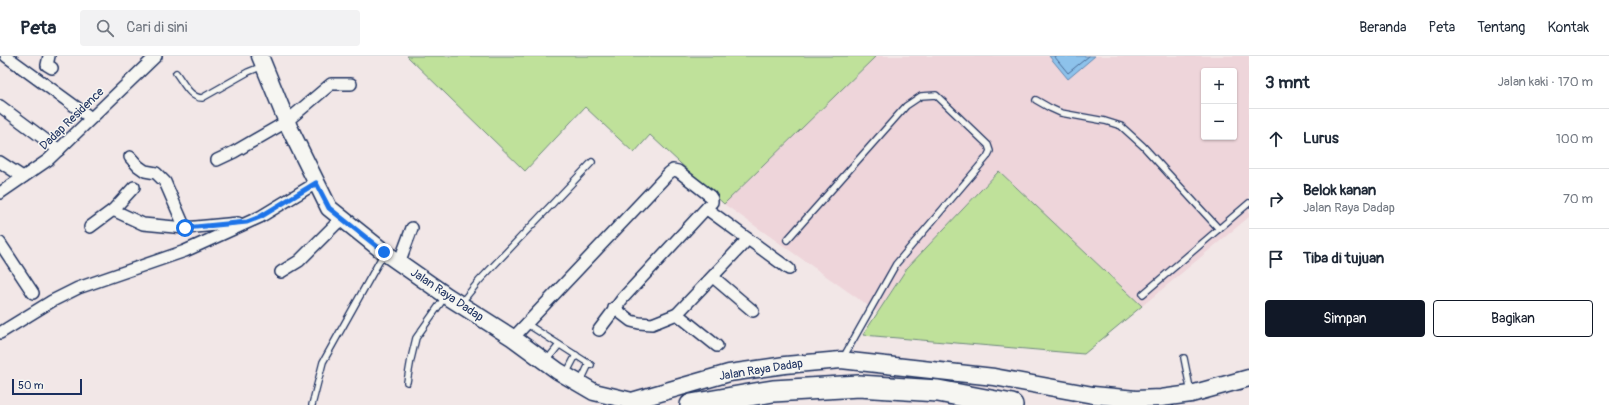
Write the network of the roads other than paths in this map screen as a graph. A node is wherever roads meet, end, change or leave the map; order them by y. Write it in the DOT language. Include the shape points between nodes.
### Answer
graph roads {
  1 [pos="6,56"];
  2 [pos="48,56"];
  3 [pos="156,56"];
  4 [pos="261,61"];
  5 [pos="52,68"];
  6 [pos="176,73"];
  7 [pos="351,84"];
  8 [pos="1036,100"];
  9 [pos="0,106"];
  10 [pos="91,118"];
  11 [pos="286,122"];
  12 [pos="59,150"];
  13 [pos="130,157"];
  14 [pos="217,160"];
  15 [pos="0,162"];
  16 [pos="592,162"];
  17 [pos="23,177"];
  18 [pos="316,183"];
  19 [pos="134,186"];
  20 [pos="0,193"];
  21 [pos="1249,203"];
  22 [pos="707,209"];
  23 [pos="113,210"];
  24 [pos="342,218"];
  25 [pos="247,222"];
  26 [pos="90,227"];
  27 [pos="185,228"];
  28 [pos="412,228"];
  29 [pos="1219,229"];
  30 [pos="748,239"];
  31 [pos="787,240"];
  32 [pos="0,244"];
  33 [pos="384,252"];
  34 [pos="399,262"];
  35 [pos="788,269"];
  36 [pos="281,272"];
  37 [pos="713,277"];
  38 [pos="33,292"];
  39 [pos="1143,294"];
  40 [pos="453,300"];
  41 [pos="614,308"];
  42 [pos="753,311"];
  43 [pos="677,314"];
  44 [pos="527,324"];
  45 [pos="599,330"];
  46 [pos="0,333"];
  47 [pos="513,338"];
  48 [pos="559,345"];
  49 [pos="716,346"];
  50 [pos="576,355"];
  51 [pos="1184,358"];
  52 [pos="841,360"];
  53 [pos="545,362"];
  54 [pos="565,375"];
  55 [pos="1249,378"];
  56 [pos="407,382"];
  57 [pos="580,384"];
  58 [pos="1191,394"];
  59 [pos="627,403"];
  60 [pos="312,405"];
  61 [pos="691,405"];
  62 [pos="1012,405"];
  1 -- 10 [label="street"];
  2 -- 5 [label="street" via="47,65"];
  3 -- 10 [label="street, Dadap Residence"];
  4 -- 6 [label="lane" via="248,72 202,98 192,95"];
  4 -- 11 [label="main road, Jalan Raya Dadap"];
  7 -- 11 [label="street" via="331,84"];
  8 -- 29 [label="lane" via="1061,113 1109,121 1121,126"];
  9 -- 12 [label="street"];
  10 -- 12 [label="street, Dadap Residence"];
  11 -- 14 [label="street"];
  11 -- 18 [label="main road, Jalan Raya Dadap"];
  12 -- 17 [label="street, Dadap Residence"];
  13 -- 27 [label="street" via="145,171 156,173 165,182"];
  15 -- 17 [label="street"];
  16 -- 40 [label="lane" via="479,281"];
  17 -- 20 [label="street, Dadap Residence"];
  18 -- 24 [label="main road, Jalan Raya Dadap" via="329,208"];
  18 -- 25 [label="street" via="260,217"];
  19 -- 23 [label="street"];
  21 -- 29 [label="lane"];
  22 -- 30 [label="street"];
  22 -- 41 [label="street"];
  22 -- 44 [label="street" via="712,202 710,196 678,171 673,170"];
  23 -- 26 [label="street"];
  23 -- 27 [label="street" via="143,224"];
  24 -- 33 [label="main road, Jalan Raya Dadap"];
  24 -- 36 [label="street" via="299,261"];
  25 -- 27 [label="street"];
  25 -- 46 [label="street" via="180,254 78,288"];
  28 -- 34 [label="street"];
  29 -- 39 [label="lane"];
  30 -- 35 [label="street"];
  30 -- 37 [label="street"];
  31 -- 52 [label="lane" via="906,106 921,96 936,95 988,145 990,151 987,157 896,264"];
  32 -- 38 [label="street"];
  33 -- 34 [label="main road, Jalan Raya Dadap"];
  33 -- 60 [label="lane" via="323,362"];
  34 -- 40 [label="main road, Jalan Raya Dadap"];
  37 -- 42 [label="street"];
  37 -- 43 [label="street"];
  40 -- 47 [label="main road, Jalan Raya Dadap"];
  40 -- 56 [label="lane" via="416,338"];
  41 -- 43 [label="street" via="630,321 639,323 652,324"];
  41 -- 45 [label="street"];
  43 -- 49 [label="street"];
  44 -- 47 [label="street"];
  44 -- 48 [label="lane"];
  47 -- 53 [label="main road, Jalan Raya Dadap"];
  48 -- 50 [label="lane"];
  48 -- 53 [label="lane"];
  50 -- 54 [label="lane"];
  50 -- 57 [label="lane" via="590,364"];
  51 -- 58 [label="lane"];
  52 -- 58 [label="main road, Jalan Raya Dadap" via="994,377 1093,395 1162,398"];
  52 -- 59 [label="main road, Jalan Raya Dadap" via="729,373"];
  53 -- 54 [label="main road, Jalan Raya Dadap"];
  54 -- 57 [label="main road, Jalan Raya Dadap"];
  55 -- 58 [label="main road, Jalan Raya Dadap"];
  57 -- 59 [label="main road, Jalan Raya Dadap" via="594,392"];
  61 -- 62 [label="highway" via="773,391 859,386 938,391"];
}
